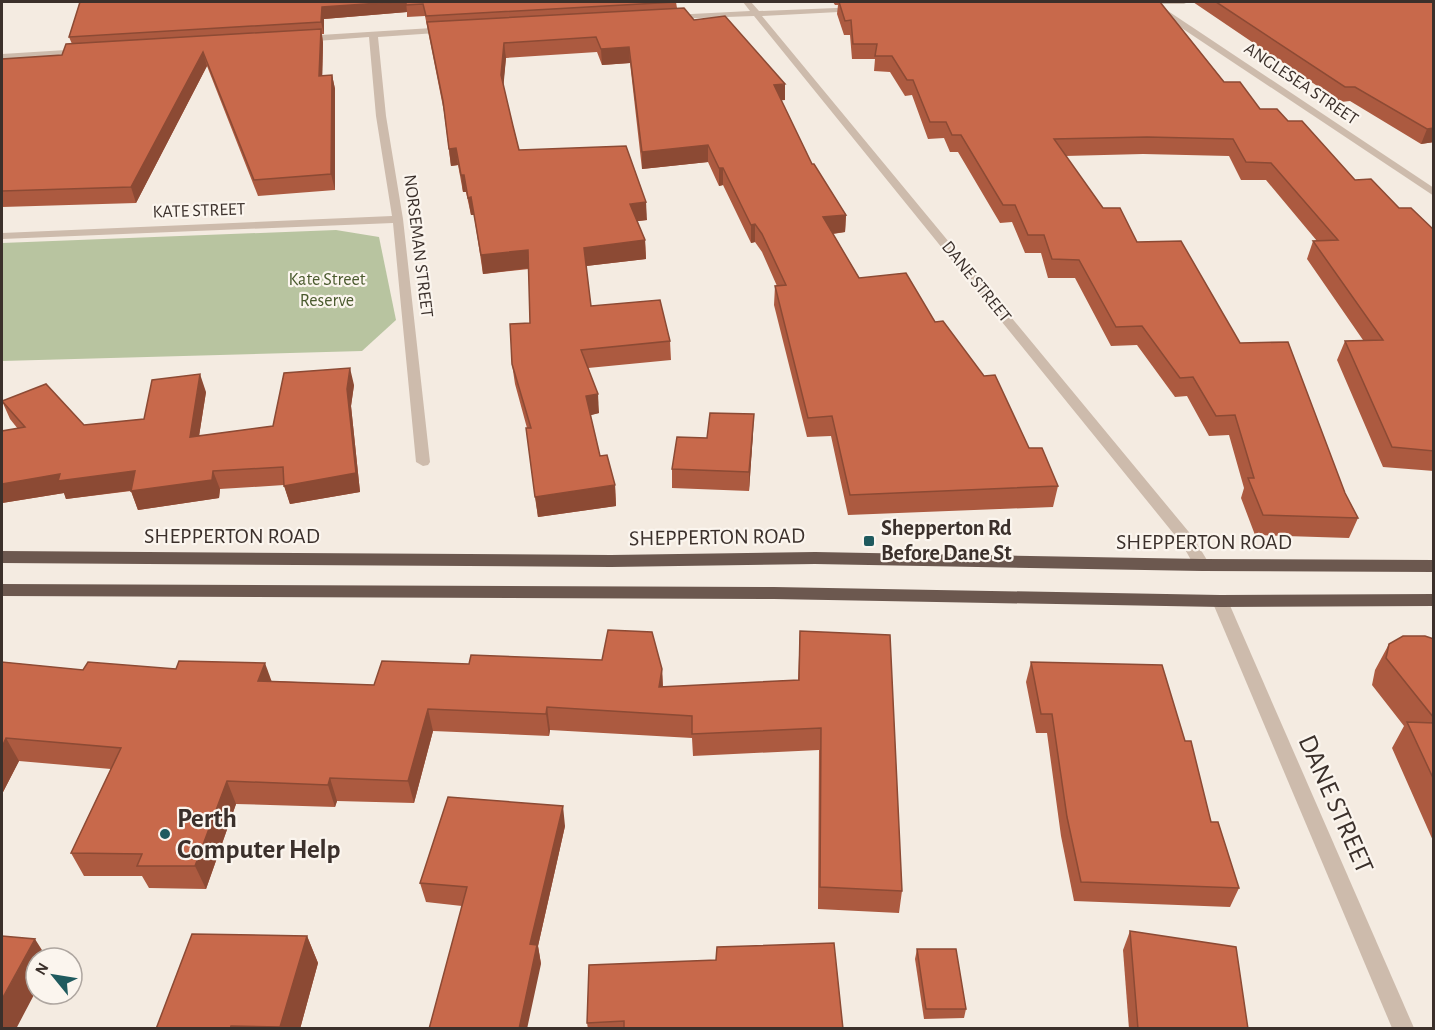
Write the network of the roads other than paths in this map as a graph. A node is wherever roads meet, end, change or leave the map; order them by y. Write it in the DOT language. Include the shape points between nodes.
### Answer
graph roads {
  1 [pos="1149,2"];
  2 [pos="1184,2"];
  3 [pos="1130,3"];
  4 [pos="751,7"];
  5 [pos="874,8"];
  6 [pos="662,18"];
  7 [pos="454,30"];
  8 [pos="373,34"];
  9 [pos="292,39"];
  10 [pos="94,51"];
  11 [pos="2,57"];
  12 [pos="1434,182"];
  13 [pos="1420,183"];
  14 [pos="1434,193"];
  15 [pos="398,219"];
  16 [pos="2,236"];
  17 [pos="423,462"];
  18 [pos="2,557"];
  19 [pos="1202,565"];
  20 [pos="1434,566"];
  21 [pos="2,590"];
  22 [pos="1434,600"];
  23 [pos="1220,601"];
  24 [pos="1403,1029"];
  1 -- 2 [label="street"];
  1 -- 3 [label="street"];
  1 -- 13 [label="street, ANGLESEA STREET"];
  4 -- 5 [label="street"];
  4 -- 6 [label="street"];
  4 -- 19 [label="street, DANE STREET" via="1164,510"];
  7 -- 8 [label="street"];
  8 -- 9 [label="street"];
  8 -- 15 [label="street, NORSEMAN STREET" via="381,116"];
  10 -- 11 [label="street"];
  12 -- 13 [label="street"];
  13 -- 14 [label="street, ANGLESEA STREET"];
  15 -- 16 [label="street, KATE STREET"];
  15 -- 17 [label="street, NORSEMAN STREET"];
  18 -- 19 [label="highway, SHEPPERTON ROAD" via="611,561 815,558"];
  19 -- 20 [label="highway, SHEPPERTON ROAD"];
  21 -- 23 [label="highway" via="774,593"];
  22 -- 23 [label="highway"];
  23 -- 24 [label="street, DANE STREET"];
}
